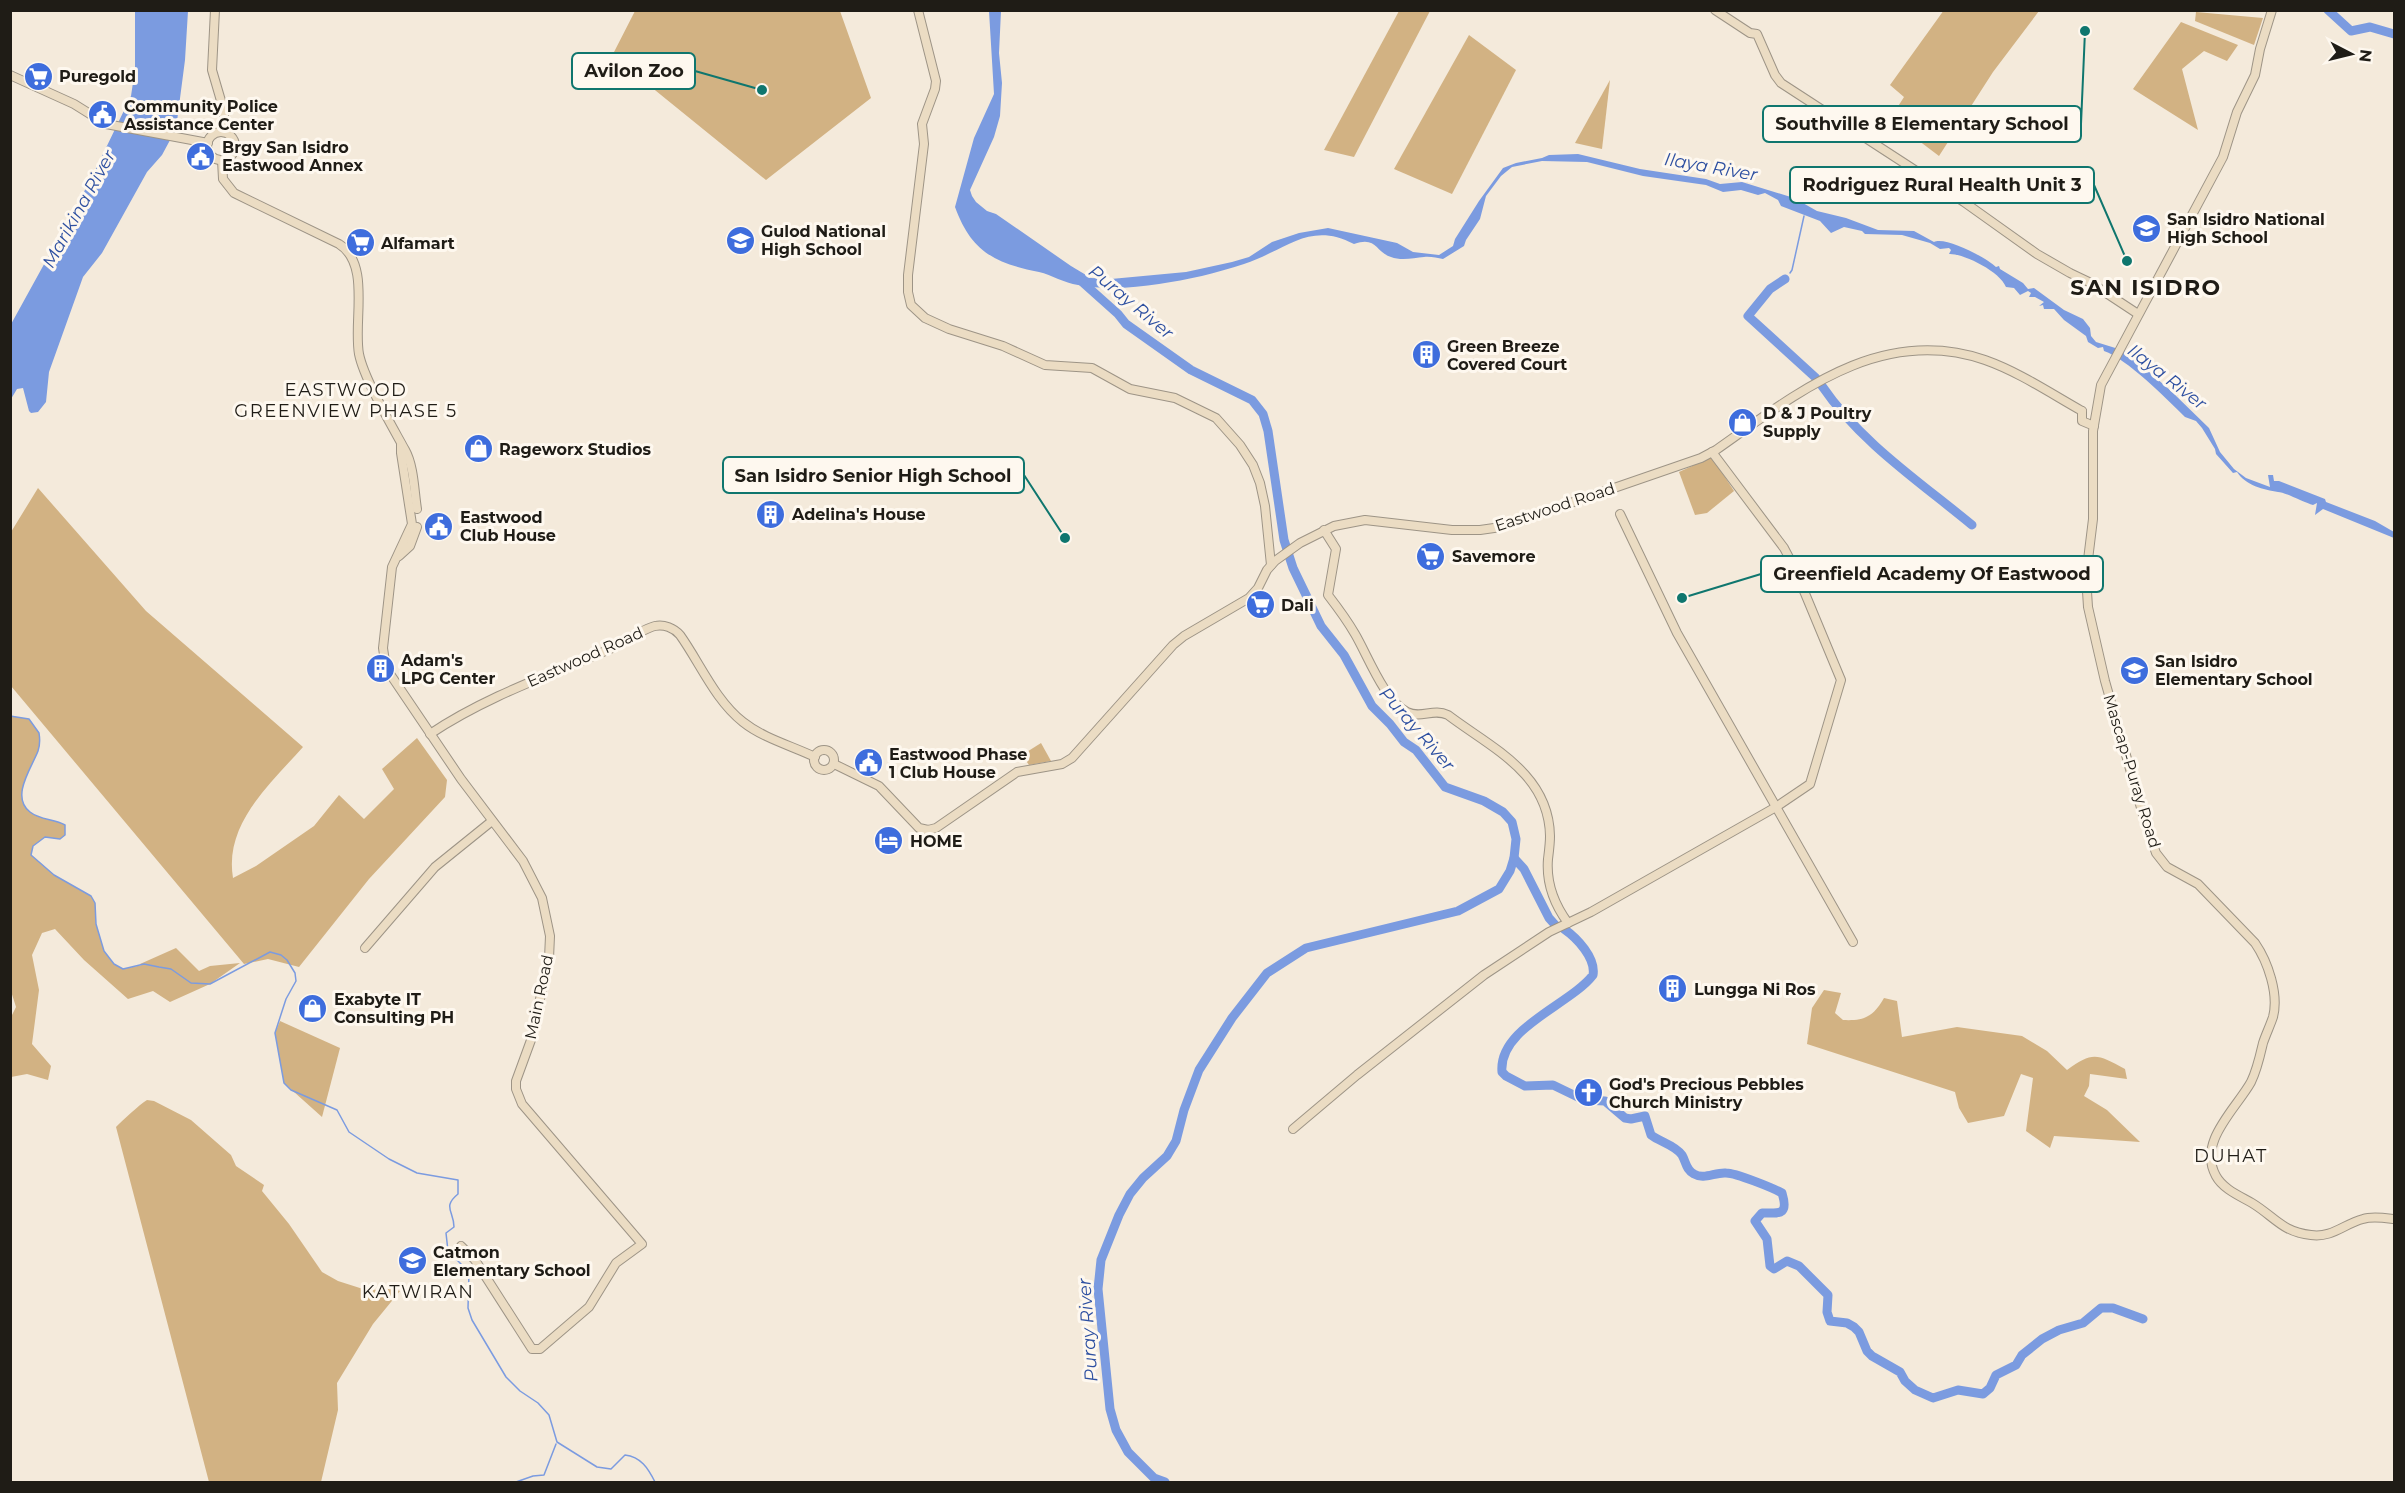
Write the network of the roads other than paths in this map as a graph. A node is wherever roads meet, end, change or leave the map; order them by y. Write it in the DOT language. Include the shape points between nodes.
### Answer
graph roads {
  1 [pos="215,10"];
  2 [pos="918,10"];
  3 [pos="1715,10"];
  4 [pos="2272,10"];
  5 [pos="10,75"];
  6 [pos="224,132"];
  7 [pos="208,143"];
  8 [pos="222,160"];
  9 [pos="2138,314"];
  10 [pos="2097,406"];
  11 [pos="2082,411"];
  12 [pos="2094,426"];
  13 [pos="1714,451"];
  14 [pos="1620,514"];
  15 [pos="1324,530"];
  16 [pos="1273,563"];
  17 [pos="431,736"];
  18 [pos="815,757"];
  19 [pos="834,764"];
  20 [pos="1776,807"];
  21 [pos="492,821"];
  22 [pos="1568,923"];
  23 [pos="1853,942"];
  24 [pos="365,948"];
  25 [pos="1293,1129"];
  26 [pos="2394,1219"];
  27 [pos="461,1246"];
  1 -- 6 [label="street" via="212,70 224,111"];
  2 -- 16 [label="street" via="936,81 922,124 923,158 908,275 911,305 941,326 1003,346 1045,365 1092,369 1130,389 1175,398 1216,418 1253,465 1265,506"];
  3 -- 9 [label="street" via="1757,34 1781,83 2037,254"];
  4 -- 9 [label="street" via="2255,75 2237,112 2226,150"];
  5 -- 7 [label="street" via="74,104 102,123"];
  6 -- 7 [label="street" via="214,135"];
  6 -- 8 [label="street" via="235,147"];
  7 -- 8 [label="street" via="210,154"];
  8 -- 17 [label="street" via="223,179 234,193 339,244 356,266 361,360 407,452 418,524 410,546 396,558 391,577 384,658 391,679"];
  9 -- 10 [label="street" via="2101,385"];
  10 -- 11 [label="street" via="2086,406"];
  10 -- 12 [label="street"];
  11 -- 12 [label="street, Eastwood Road" via="2082,421"];
  11 -- 13 [label="street, Eastwood Road" via="1983,359 1939,350 1912,350 1875,356 1842,369"];
  12 -- 26 [label="street, Mascap-Puray Road" via="2093,519 2086,570 2088,607 2148,832 2162,863 2194,881 2255,943 2274,995 2273,1017 2251,1081 2217,1133 2212,1155 2215,1175 2226,1188 2291,1231 2313,1236 2331,1234 2362,1219"];
  13 -- 15 [label="street, Eastwood Road" via="1501,527 1452,530 1365,520"];
  13 -- 20 [label="street" via="1723,470 1789,558 1841,680 1812,780"];
  14 -- 20 [label="street" via="1673,624"];
  15 -- 16 [label="street, Eastwood Road"];
  15 -- 22 [label="street" via="1336,549 1328,596 1354,632 1389,694 1403,710 1416,715 1443,713 1499,750 1517,764 1537,793 1550,834 1548,883"];
  16 -- 19 [label="street, Eastwood Road" via="1249,598 1173,645 1072,758 1062,764 1012,774 936,828 919,828 879,786"];
  17 -- 18 [label="street, Eastwood Road" via="491,698 661,626 680,635 742,722"];
  17 -- 21 [label="street, Main Road"];
  18 -- 19 [label="street" via="820,769"];
  18 -- 19 [label="street" via="827,750 833,755"];
  20 -- 22 [label="street"];
  20 -- 23 [label="street"];
  21 -- 24 [label="street" via="435,867"];
  21 -- 27 [label="street, Main Road" via="534,881 550,936 545,983 516,1081 518,1096 642,1244 616,1263 589,1307 536,1350 519,1331 475,1260"];
  22 -- 25 [label="street" via="1484,975"];
}
